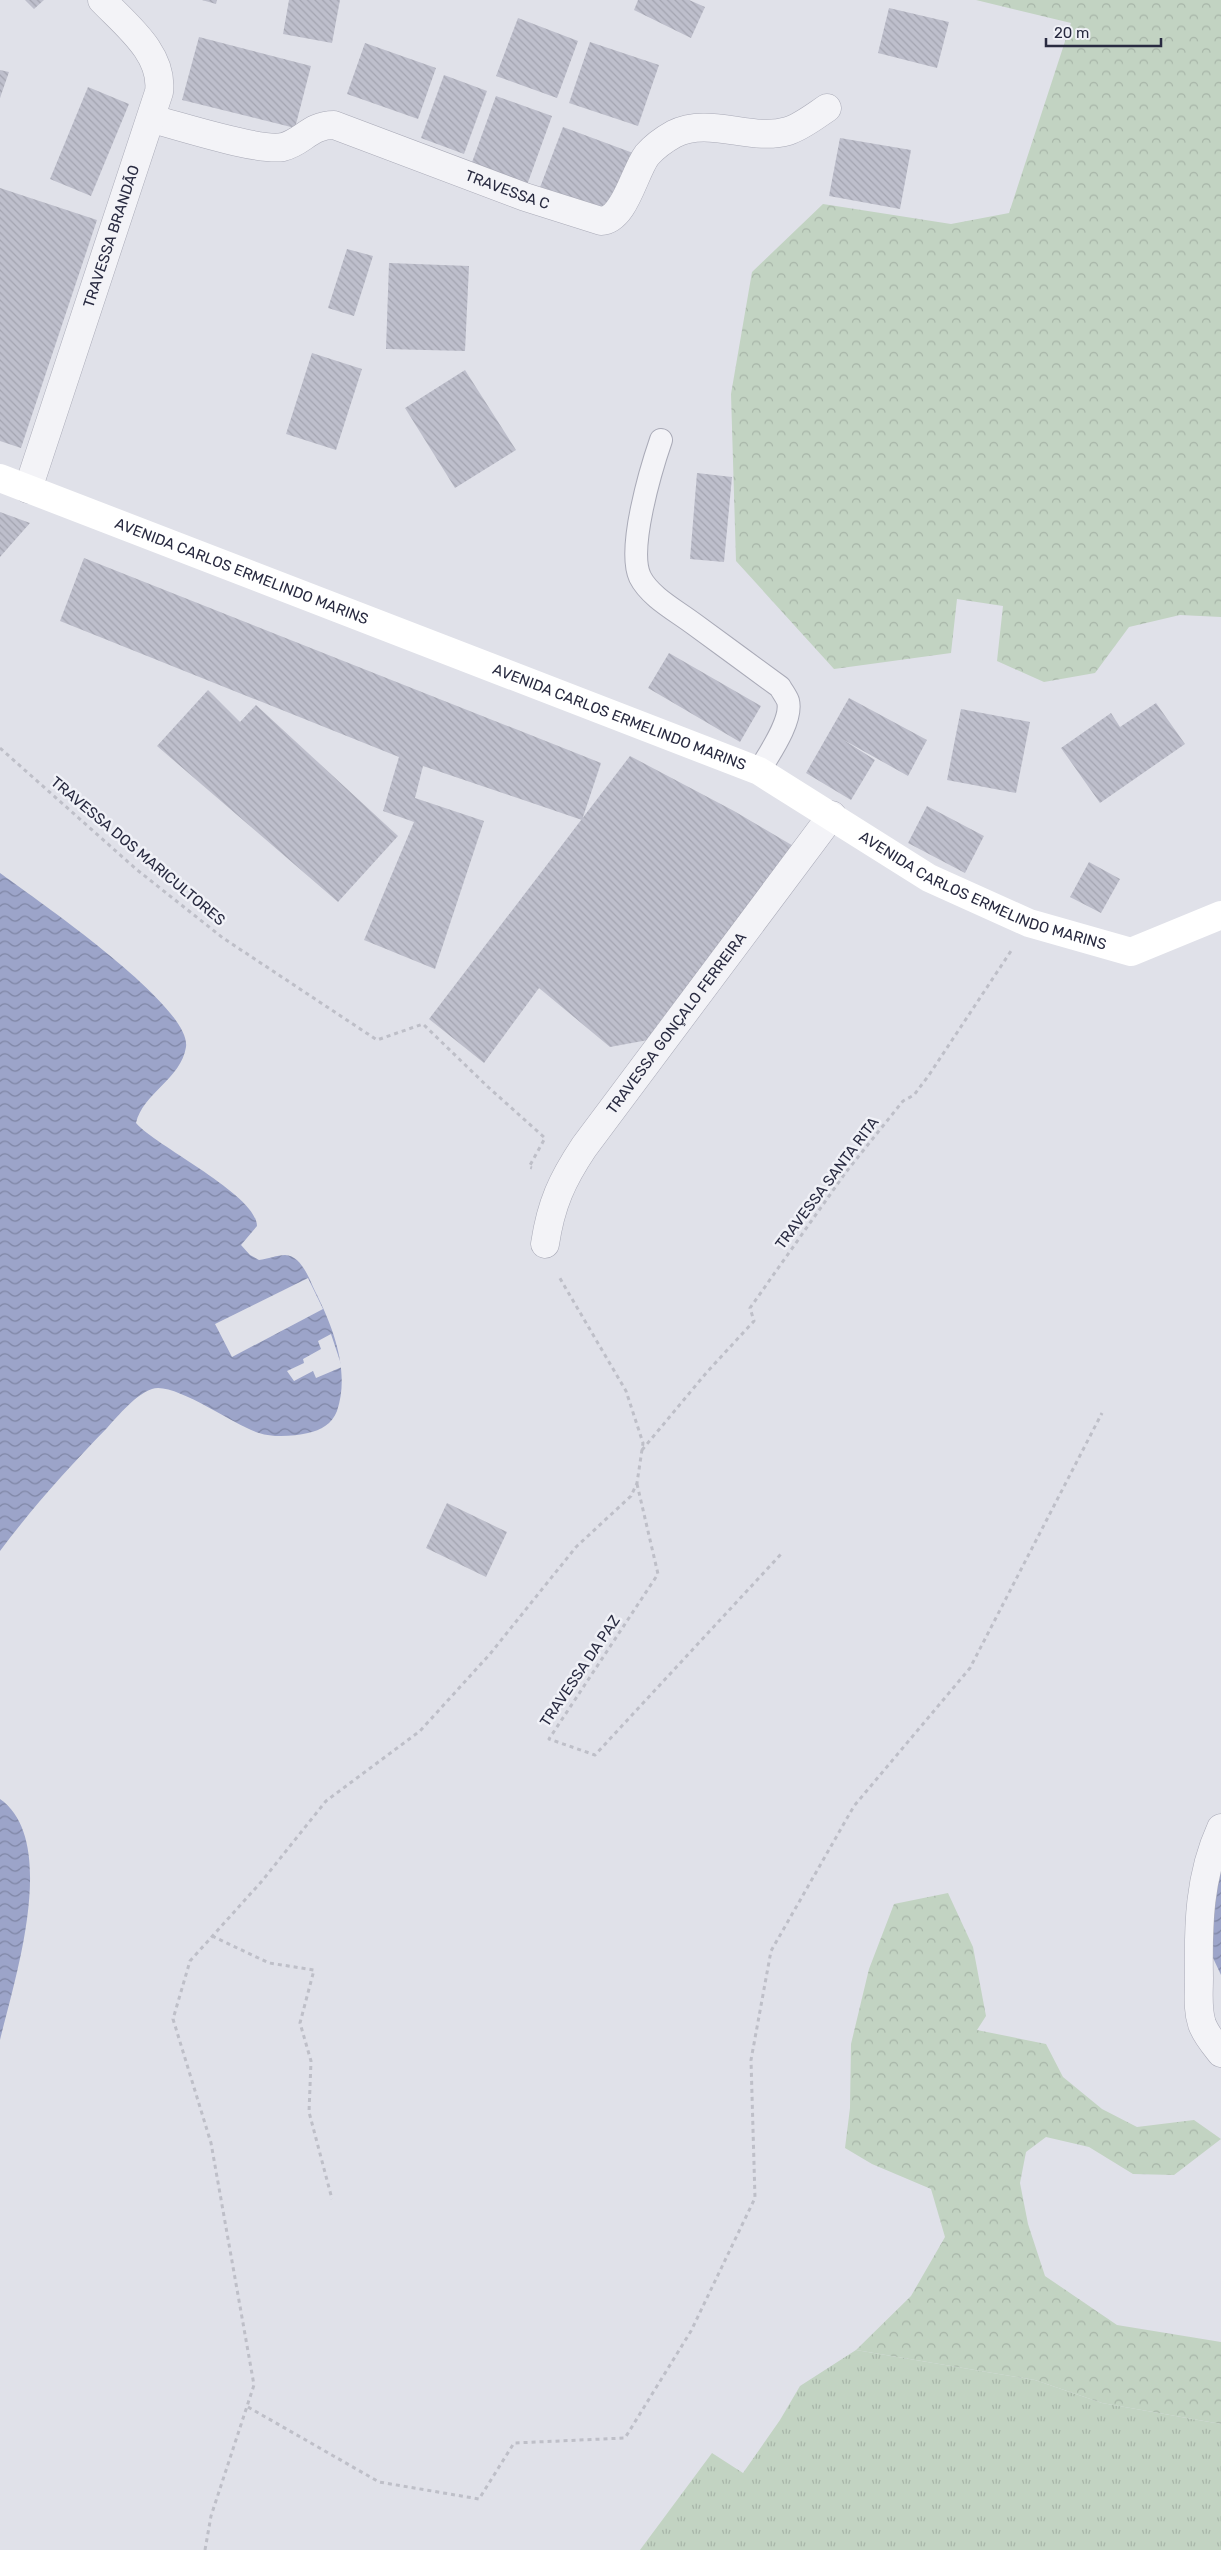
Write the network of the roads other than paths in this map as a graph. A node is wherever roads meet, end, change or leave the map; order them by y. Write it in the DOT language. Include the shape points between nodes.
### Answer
graph roads {
  1 [pos="102,0"];
  2 [pos="827,108"];
  3 [pos="152,120"];
  4 [pos="661,440"];
  5 [pos="0,478"];
  6 [pos="28,489"];
  7 [pos="759,771"];
  8 [pos="832,815"];
  9 [pos="1221,915"];
  10 [pos="546,1244"];
  11 [pos="1221,1828"];
  12 [pos="1221,2053"];
  1 -- 3 [label="street, TRAVESSA BRANDÃO" via="142,42 161,78"];
  2 -- 3 [label="street, TRAVESSA C" via="788,131 750,133 711,128 677,132 647,156 616,213 607,221 525,197 334,125 323,125 289,144 269,148"];
  3 -- 6 [label="street, TRAVESSA BRANDÃO"];
  4 -- 7 [label="lane" via="652,466 634,550 640,578 662,600 780,687 788,701 788,713"];
  5 -- 6 [label="street, AVENIDA CARLOS ERMELINDO MARINS"];
  6 -- 7 [label="street, AVENIDA CARLOS ERMELINDO MARINS"];
  7 -- 8 [label="street, AVENIDA CARLOS ERMELINDO MARINS"];
  8 -- 9 [label="street, AVENIDA CARLOS ERMELINDO MARINS" via="929,878 1029,923 1131,952"];
  8 -- 10 [label="street, TRAVESSA GONÇALO FERREIRA" via="584,1147 563,1179 548,1226"];
  11 -- 12 [label="street" via="1210,1852 1201,1892 1198,1941 1199,2009 1206,2033"];
}
